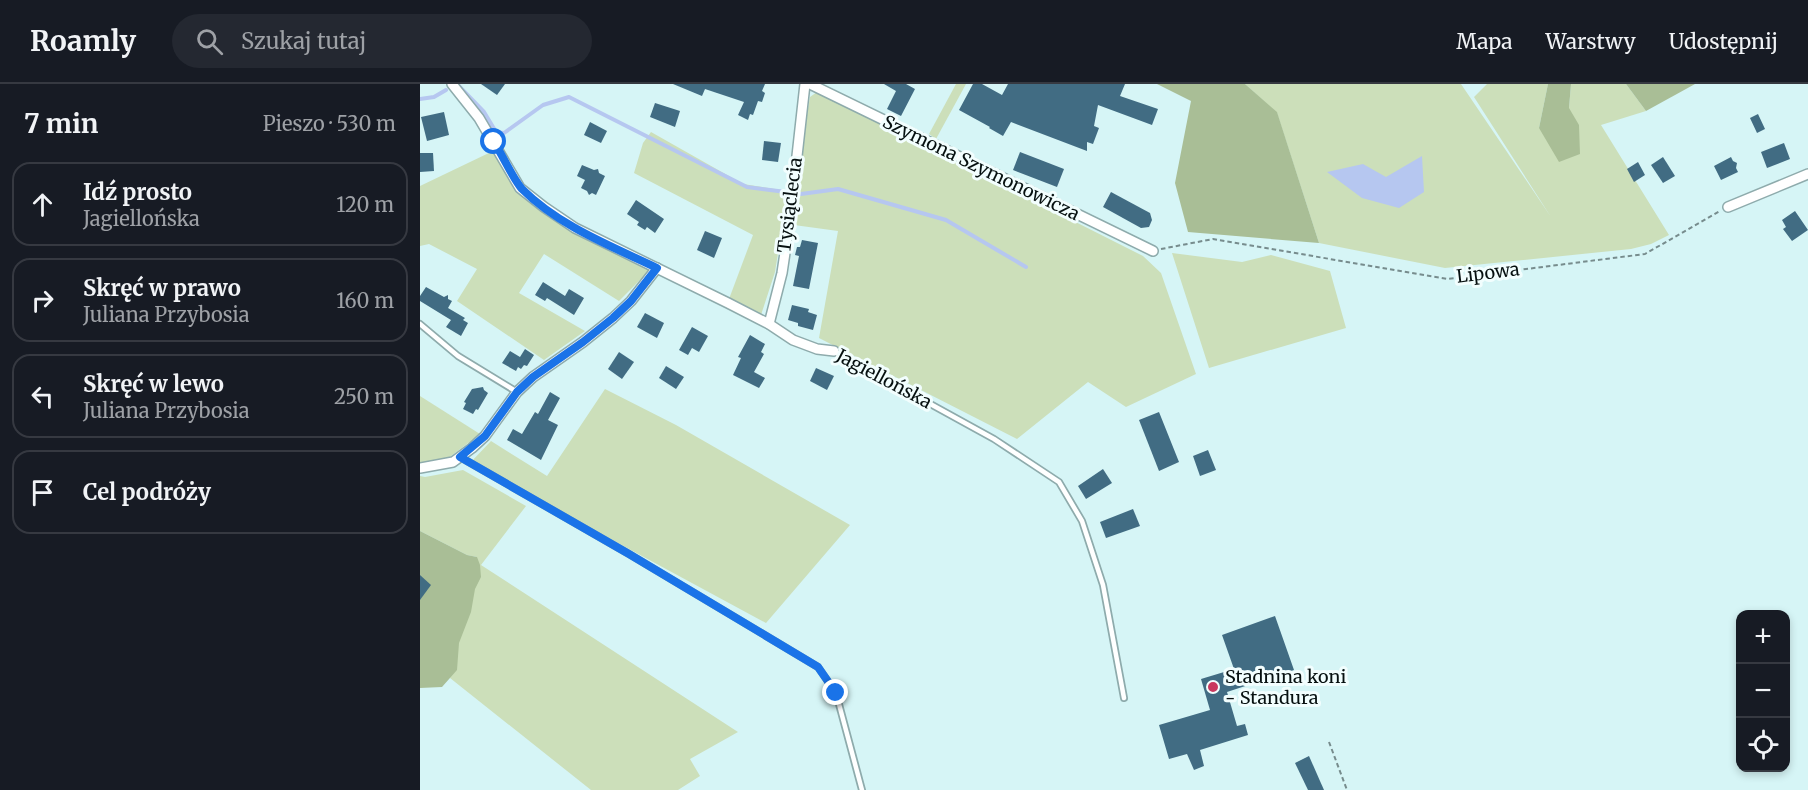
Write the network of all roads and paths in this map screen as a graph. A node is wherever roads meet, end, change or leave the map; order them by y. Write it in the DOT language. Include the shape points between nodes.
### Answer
graph roads {
  1 [pos="452,84"];
  2 [pos="805,84"];
  3 [pos="810,84"];
  4 [pos="1808,174"];
  5 [pos="1728,207"];
  6 [pos="1153,251"];
  7 [pos="657,268"];
  8 [pos="420,324"];
  9 [pos="769,324"];
  10 [pos="834,351"];
  11 [pos="517,392"];
  12 [pos="460,457"];
  13 [pos="420,468"];
  14 [pos="1125,698"];
  15 [pos="1329,742"];
  16 [pos="862,790"];
  17 [pos="1347,790"];
  1 -- 7 [label="street, Jagiellońska" via="479,118 520,188 574,228"];
  2 -- 9 [label="street, Tysiąclecia" via="782,273"];
  3 -- 6 [label="street, Szymona Szymonowicza"];
  4 -- 5 [label="street"];
  5 -- 6 [label="path, Lipowa" via="1646,254 1447,279 1213,239"];
  7 -- 9 [label="street, Jagiellońska"];
  7 -- 11 [label="street" via="613,318"];
  8 -- 11 [label="lane" via="458,356"];
  9 -- 10 [label="street, Jagiellońska" via="793,340"];
  10 -- 14 [label="lane, Jagiellońska" via="994,439 1059,482 1082,521 1103,585"];
  11 -- 12 [label="street" via="485,436"];
  12 -- 13 [label="street"];
  12 -- 16 [label="lane" via="818,667 836,693"];
  15 -- 17 [label="path"];
}
